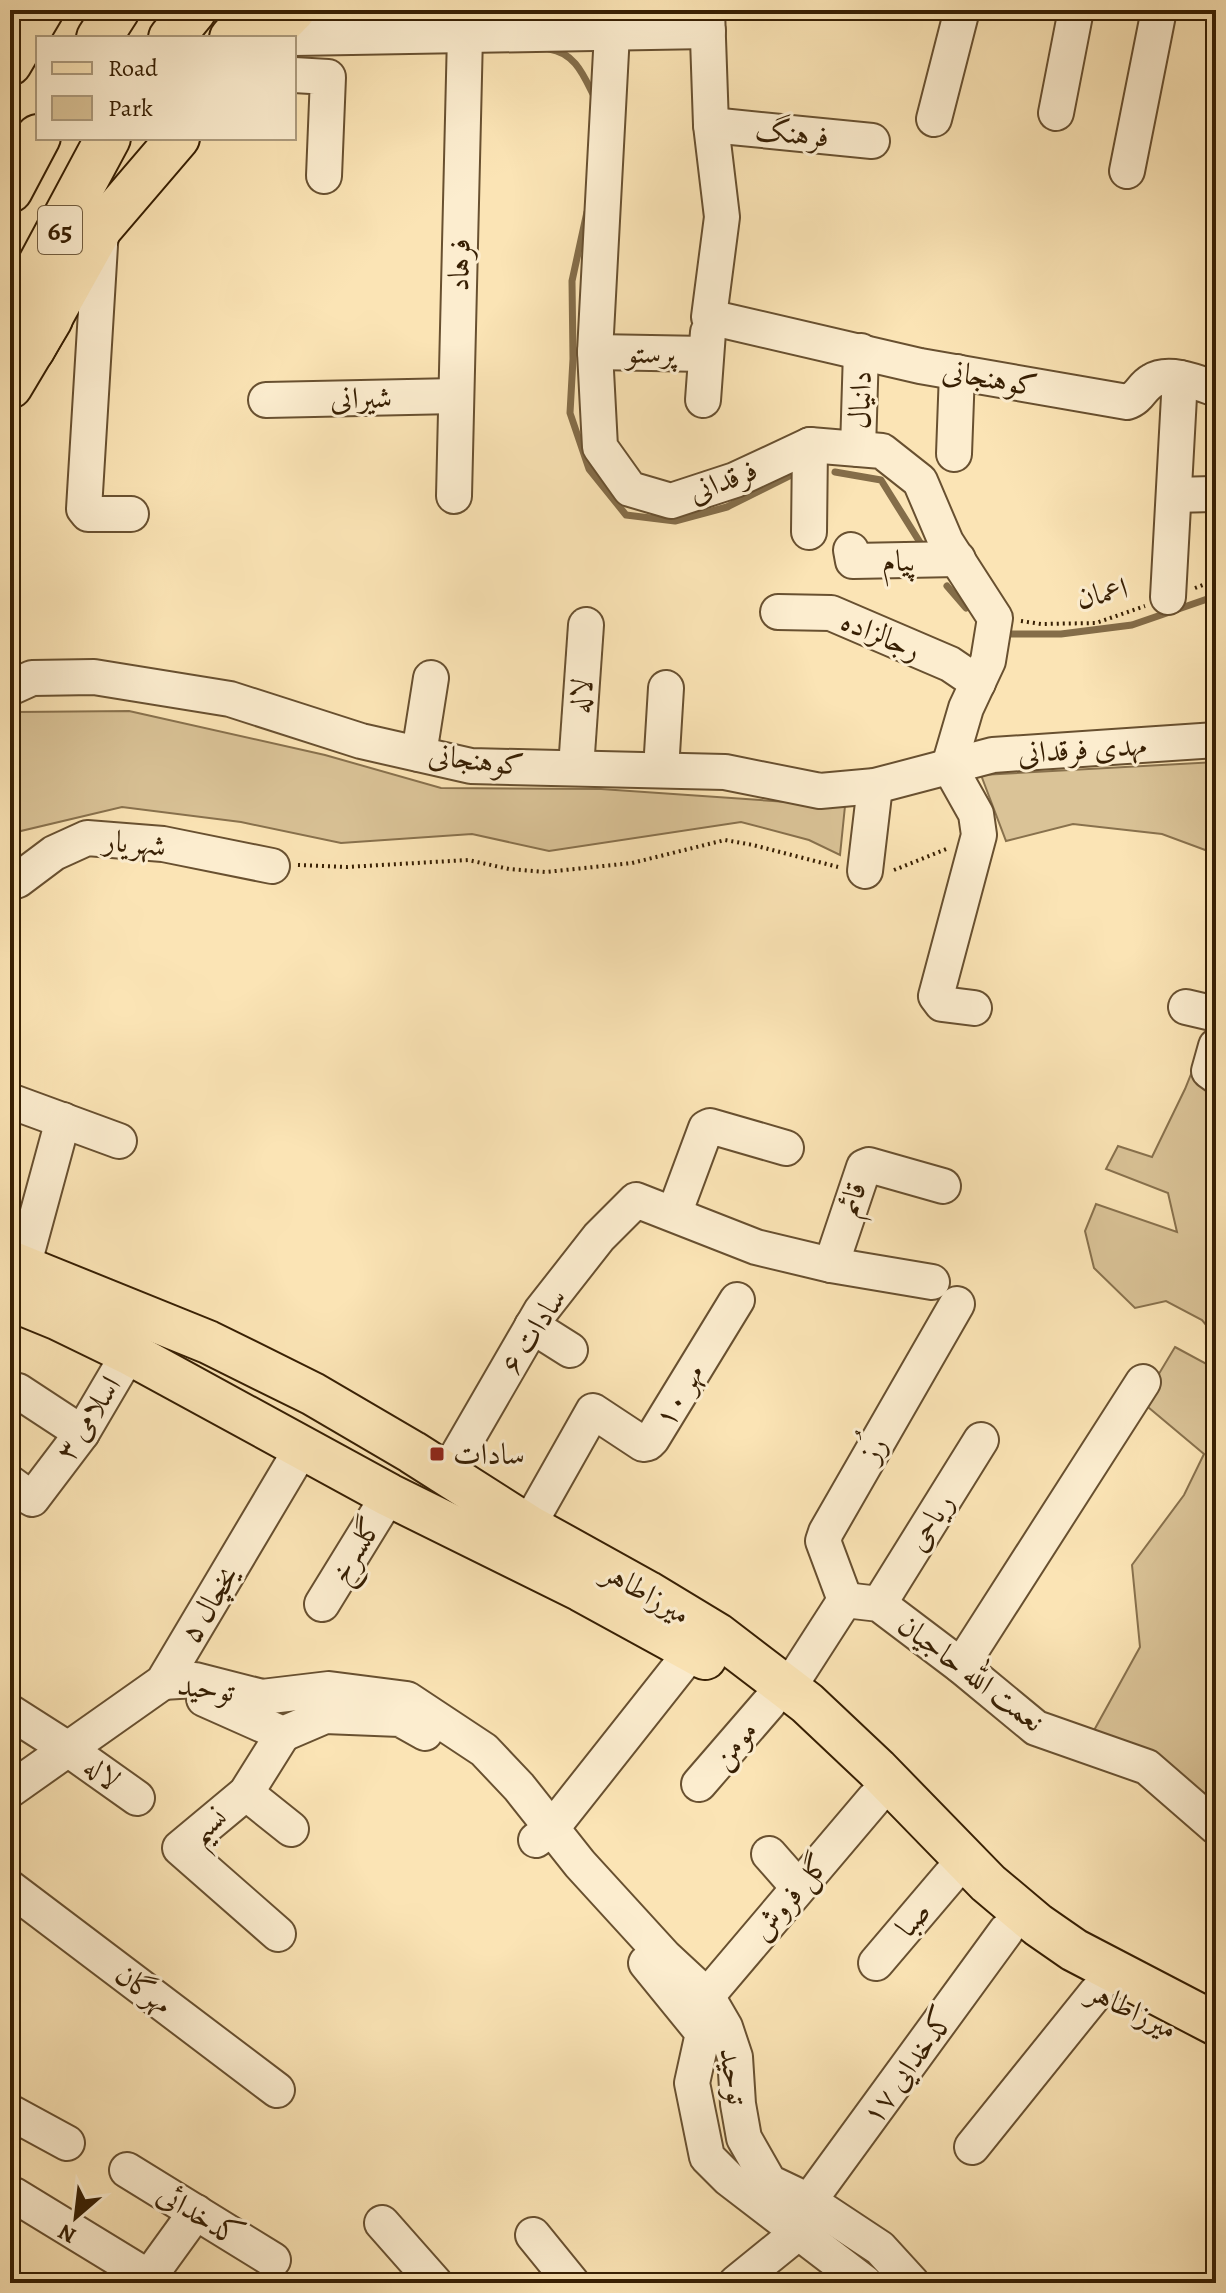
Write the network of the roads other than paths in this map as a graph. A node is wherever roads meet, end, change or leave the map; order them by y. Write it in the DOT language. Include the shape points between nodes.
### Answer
graph roads {
  1 [pos="42,10"];
  2 [pos="117,10"];
  3 [pos="194,10"];
  4 [pos="255,10"];
  5 [pos="294,10"];
  6 [pos="962,10"];
  7 [pos="1076,10"];
  8 [pos="1159,10"];
  9 [pos="708,20"];
  10 [pos="612,33"];
  11 [pos="465,35"];
  12 [pos="100,36"];
  13 [pos="173,36"];
  14 [pos="233,36"];
  15 [pos="269,36"];
  16 [pos="330,37"];
  17 [pos="296,38"];
  18 [pos="13,53"];
  19 [pos="296,75"];
  20 [pos="328,77"];
  21 [pos="1056,113"];
  22 [pos="934,119"];
  23 [pos="711,125"];
  24 [pos="36,140"];
  25 [pos="107,140"];
  26 [pos="156,140"];
  27 [pos="176,140"];
  28 [pos="872,141"];
  29 [pos="1127,171"];
  30 [pos="324,176"];
  31 [pos="10,190"];
  32 [pos="101,228"];
  33 [pos="709,317"];
  34 [pos="30,320"];
  35 [pos="861,351"];
  36 [pos="595,352"];
  37 [pos="706,354"];
  38 [pos="957,372"];
  39 [pos="1180,378"];
  40 [pos="10,386"];
  41 [pos="1216,389"];
  42 [pos="10,393"];
  43 [pos="456,396"];
  44 [pos="266,400"];
  45 [pos="703,400"];
  46 [pos="810,445"];
  47 [pos="858,449"];
  48 [pos="954,454"];
  49 [pos="1213,494"];
  50 [pos="1174,495"];
  51 [pos="454,496"];
  52 [pos="131,514"];
  53 [pos="809,532"];
  54 [pos="851,550"];
  55 [pos="958,559"];
  56 [pos="1168,597"];
  57 [pos="778,612"];
  58 [pos="586,625"];
  59 [pos="431,678"];
  60 [pos="978,683"];
  61 [pos="10,688"];
  62 [pos="666,688"];
  63 [pos="1216,740"];
  64 [pos="419,754"];
  65 [pos="949,766"];
  66 [pos="576,768"];
  67 [pos="661,770"];
  68 [pos="875,786"];
  69 [pos="272,866"];
  70 [pos="865,871"];
  71 [pos="10,883"];
  72 [pos="974,1008"];
  73 [pos="1216,1046"];
  74 [pos="1216,1076"];
  75 [pos="10,1101"];
  76 [pos="63,1120"];
  77 [pos="119,1141"];
  78 [pos="786,1148"];
  79 [pos="943,1186"];
  80 [pos="674,1214"];
  81 [pos="831,1265"];
  82 [pos="14,1276"];
  83 [pos="737,1300"];
  84 [pos="532,1326"];
  85 [pos="208,1342"];
  86 [pos="570,1350"];
  87 [pos="129,1353"];
  88 [pos="1143,1382"];
  89 [pos="189,1386"];
  90 [pos="18,1391"];
  91 [pos="82,1433"];
  92 [pos="981,1440"];
  93 [pos="302,1448"];
  94 [pos="412,1452"];
  95 [pos="446,1475"];
  96 [pos="10,1483"];
  97 [pos="389,1495"];
  98 [pos="528,1526"];
  99 [pos="845,1600"];
  100 [pos="322,1604"];
  101 [pos="879,1604"];
  102 [pos="692,1651"];
  103 [pos="961,1666"];
  104 [pos="163,1682"];
  105 [pos="779,1695"];
  106 [pos="327,1702"];
  107 [pos="10,1712"];
  108 [pos="283,1734"];
  109 [pos="68,1749"];
  110 [pos="699,1784"];
  111 [pos="10,1790"];
  112 [pos="246,1793"];
  113 [pos="137,1798"];
  114 [pos="874,1799"];
  115 [pos="1216,1827"];
  116 [pos="291,1829"];
  117 [pos="544,1834"];
  118 [pos="769,1854"];
  119 [pos="950,1876"];
  120 [pos="798,1887"];
  121 [pos="10,1888"];
  122 [pos="1006,1931"];
  123 [pos="278,1934"];
  124 [pos="876,1963"];
  125 [pos="1096,1993"];
  126 [pos="696,2005"];
  127 [pos="1216,2024"];
  128 [pos="1216,2049"];
  129 [pos="277,2090"];
  130 [pos="10,2112"];
  131 [pos="67,2143"];
  132 [pos="972,2147"];
  133 [pos="127,2170"];
  134 [pos="12,2198"];
  135 [pos="196,2212"];
  136 [pos="805,2216"];
  137 [pos="382,2223"];
  138 [pos="533,2235"];
  139 [pos="273,2260"];
  140 [pos="153,2280"];
  141 [pos="435,2283"];
  142 [pos="572,2283"];
  143 [pos="736,2283"];
  144 [pos="865,2283"];
  145 [pos="912,2283"];
  1 -- 18 [label="main road"];
  2 -- 12 [label="highway"];
  3 -- 13 [label="highway"];
  4 -- 14 [label="main road"];
  5 -- 15 [label="main road"];
  6 -- 22 [label="street"];
  7 -- 21 [label="street"];
  8 -- 29 [label="street"];
  9 -- 10 [label="street"];
  9 -- 23 [label="street"];
  10 -- 11 [label="street"];
  10 -- 36 [label="street, فرقدانی"];
  11 -- 16 [label="street"];
  11 -- 43 [label="street, فرهاد"];
  16 -- 17 [label="street"];
  16 -- 20 [label="street"];
  19 -- 20 [label="street"];
  20 -- 30 [label="street"];
  23 -- 28 [label="street, فرهنگ"];
  23 -- 33 [label="street" via="722,217"];
  24 -- 31 [label="highway, 65"];
  25 -- 34 [label="highway, 65"];
  26 -- 32 [label="main road"];
  27 -- 32 [label="main road"];
  32 -- 34 [label="main road"];
  32 -- 52 [label="street" via="84,509 88,514"];
  33 -- 35 [label="street, کوهنجانی"];
  33 -- 37 [label="street"];
  34 -- 40 [label="highway"];
  34 -- 42 [label="main road"];
  35 -- 38 [label="street, کوهنجانی"];
  35 -- 47 [label="street, دانیال"];
  36 -- 37 [label="street, پرستو"];
  36 -- 46 [label="street, فرقدانی" via="600,447 630,489 671,501 735,480"];
  37 -- 45 [label="street"];
  38 -- 39 [label="street, کوهنجانی" via="1127,402 1154,379"];
  38 -- 48 [label="street"];
  39 -- 41 [label="street"];
  39 -- 50 [label="street"];
  43 -- 44 [label="street, شیرانی"];
  43 -- 51 [label="street, فرهاد"];
  46 -- 47 [label="street, فرقدانی"];
  46 -- 53 [label="street"];
  47 -- 55 [label="street, فرقدانی" via="882,451 920,481"];
  49 -- 50 [label="street"];
  50 -- 56 [label="street"];
  54 -- 55 [label="street, پیام" via="853,561"];
  55 -- 60 [label="street, فرقدانی" via="995,618 988,661"];
  57 -- 60 [label="street, رجالزاده" via="831,613 950,664"];
  58 -- 66 [label="street, لاله"];
  59 -- 64 [label="street"];
  60 -- 65 [label="street"];
  61 -- 64 [label="street, کوهنجانی" via="32,678 94,677 230,699"];
  62 -- 67 [label="street"];
  63 -- 65 [label="street, مهدی فرقدانی" via="993,755"];
  64 -- 66 [label="street, کوهنجانی" via="471,766"];
  65 -- 68 [label="street, کوهنجانی"];
  65 -- 72 [label="street" via="976,814 979,835 936,996 942,1004"];
  66 -- 67 [label="street, کوهنجانی"];
  67 -- 68 [label="street, کوهنجانی" via="725,772 820,791"];
  68 -- 70 [label="street"];
  69 -- 71 [label="street, شهریار" via="163,844 87,838"];
  73 -- 74 [label="street" via="1209,1071"];
  75 -- 76 [label="street"];
  76 -- 77 [label="street"];
  76 -- 82 [label="street"];
  78 -- 80 [label="street" via="706,1128"];
  79 -- 81 [label="street, قائم" via="864,1167"];
  80 -- 81 [label="street" via="756,1247"];
  80 -- 84 [label="street, سادات ۶" via="636,1200 599,1237"];
  81 -- 99 [label="street, رُز" via="944,1293 823,1541"];
  82 -- 85 [label="main road, میرزاطاهر"];
  82 -- 87 [label="main road, میرزاطاهر" via="59,1319"];
  83 -- 98 [label="street, مهر ۱۰" via="652,1439 643,1444 593,1411"];
  84 -- 86 [label="street"];
  84 -- 95 [label="street, سادات ۶"];
  85 -- 89 [label="main road" via="186,1366"];
  85 -- 94 [label="main road, میرزاطاهر" via="313,1394"];
  87 -- 89 [label="main road, میرزاطاهر"];
  87 -- 91 [label="street, اسلامی ۳"];
  88 -- 103 [label="street"];
  89 -- 93 [label="main road, میرزاطاهر"];
  90 -- 91 [label="street"];
  91 -- 96 [label="street, اسلامی ۳" via="32,1499"];
  92 -- 101 [label="street, ریاحی"];
  93 -- 97 [label="main road, میرزاطاهر"];
  93 -- 104 [label="street, یخچال ۵"];
  94 -- 95 [label="main road, میرزاطاهر"];
  94 -- 97 [label="main road" via="406,1480"];
  95 -- 98 [label="main road, میرزاطاهر"];
  97 -- 100 [label="street, گلسرخ"];
  97 -- 102 [label="main road, میرزاطاهر"];
  98 -- 105 [label="main road, میرزاطاهر" via="718,1635"];
  99 -- 101 [label="street, نعمت الله حاجیان"];
  99 -- 105 [label="street, مومن"];
  101 -- 103 [label="street, نعمت الله حاجیان"];
  102 -- 105 [label="main road, میرزاطاهر" via="752,1688"];
  102 -- 117 [label="street"];
  103 -- 115 [label="street, نعمت الله حاجیان" via="1036,1728 1147,1767"];
  104 -- 106 [label="street, توحید" via="195,1680 262,1697"];
  104 -- 108 [label="street, توحید"];
  104 -- 109 [label="street, یخچال ۵"];
  105 -- 110 [label="street, مومن"];
  105 -- 114 [label="main road, میرزاطاهر" via="805,1732"];
  105 -- 127 [label="main road, میرزاطاهر" via="877,1769 988,1883 1038,1925 1074,1950"];
  106 -- 108 [label="street, توحید"];
  106 -- 117 [label="street, توحید" via="404,1709 484,1750 519,1787"];
  107 -- 109 [label="street, لاله"];
  108 -- 112 [label="street, نسیم"];
  109 -- 111 [label="street, یخچال ۵"];
  109 -- 113 [label="street, لاله"];
  112 -- 116 [label="street"];
  112 -- 123 [label="street, نسیم" via="180,1848"];
  114 -- 119 [label="main road, میرزاطاهر"];
  114 -- 120 [label="street, گل فروش"];
  117 -- 126 [label="street, توحید" via="580,1864 665,1957"];
  118 -- 120 [label="street"];
  119 -- 122 [label="main road, میرزاطاهر"];
  119 -- 124 [label="street, صبا"];
  120 -- 126 [label="street, گل فروش"];
  121 -- 129 [label="street, مهرگان"];
  122 -- 125 [label="main road, میرزاطاهر" via="1061,1975"];
  122 -- 136 [label="street, کدخدایی ۱۷"];
  125 -- 128 [label="main road, میرزاطاهر"];
  125 -- 132 [label="street"];
  126 -- 136 [label="street, توحید" via="703,2033 692,2083 707,2157 778,2218"];
  130 -- 131 [label="street"];
  133 -- 135 [label="street, کدخدائی"];
  134 -- 140 [label="street"];
  135 -- 139 [label="street, کدخدائی"];
  135 -- 140 [label="street"];
  136 -- 143 [label="street, کدخدایی ۱۷"];
  136 -- 144 [label="street, توحید"];
  136 -- 145 [label="street, توحید" via="880,2248"];
  137 -- 141 [label="street"];
  138 -- 142 [label="street"];
}
